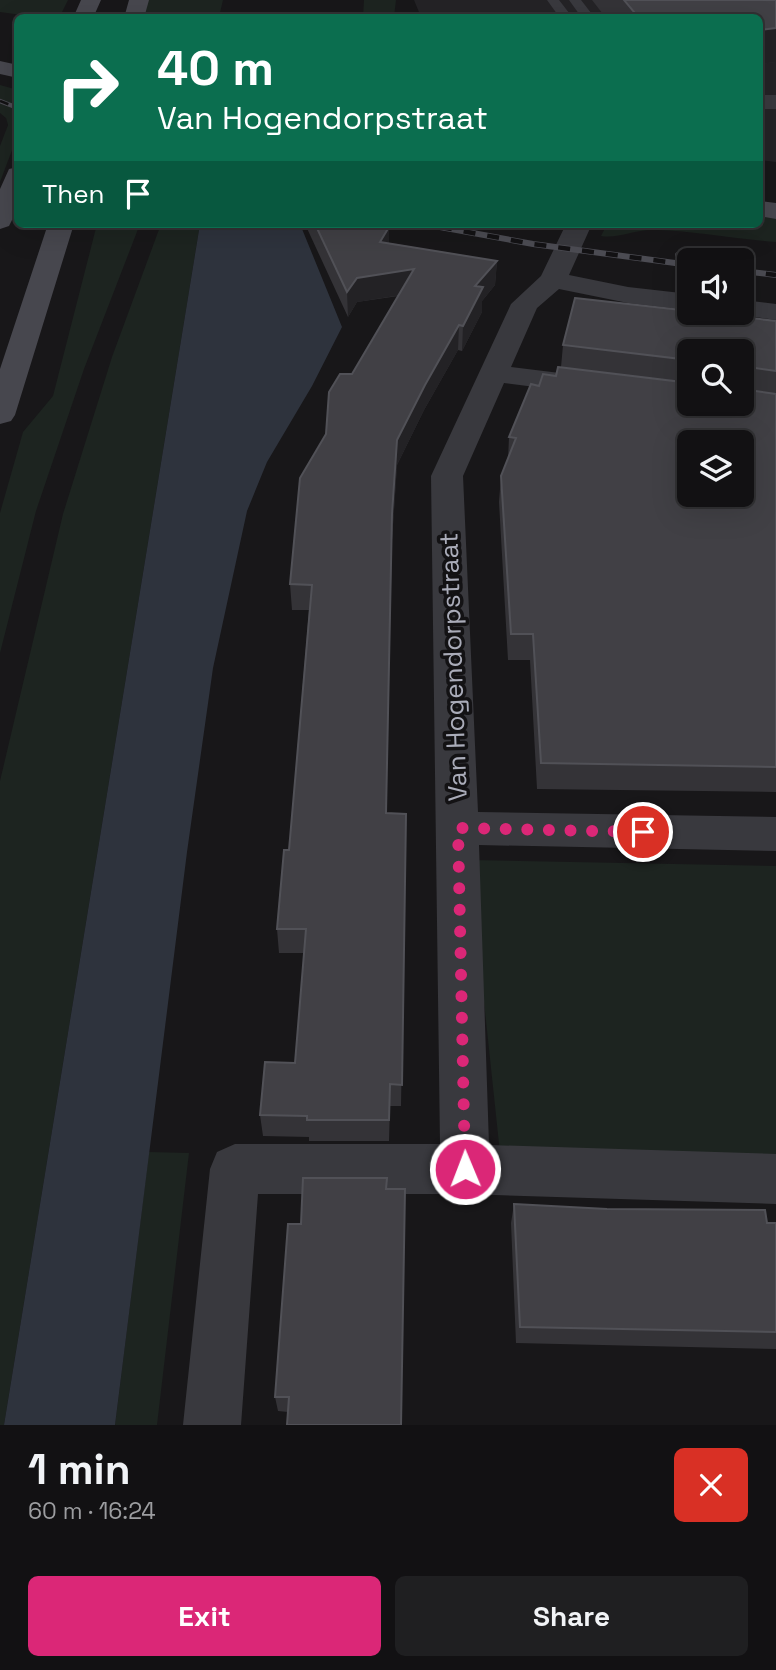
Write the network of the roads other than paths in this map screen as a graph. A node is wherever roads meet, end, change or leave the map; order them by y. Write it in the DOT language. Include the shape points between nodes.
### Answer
graph roads {
  1 [pos="575,0"];
  2 [pos="586,14"];
  3 [pos="14,184"];
  4 [pos="0,221"];
  5 [pos="60,228"];
  6 [pos="577,228"];
  7 [pos="552,280"];
  8 [pos="677,301"];
  9 [pos="754,309"];
  10 [pos="776,312"];
  11 [pos="492,373"];
  12 [pos="677,396"];
  13 [pos="0,415"];
  14 [pos="458,828"];
  15 [pos="776,834"];
  16 [pos="465,1169"];
  17 [pos="776,1179"];
  18 [pos="212,1425"];
  1 -- 2 [label="lane"];
  3 -- 4 [label="main road"];
  5 -- 13 [label="main road"];
  6 -- 7 [label="street, Van Hogendorpstraat"];
  7 -- 8 [label="street"];
  7 -- 11 [label="street, Van Hogendorpstraat" via="525,304"];
  9 -- 10 [label="street"];
  11 -- 12 [label="street"];
  11 -- 14 [label="street, Van Hogendorpstraat" via="447,476"];
  14 -- 15 [label="street, Van Hogendorpstraat"];
  14 -- 16 [label="street"];
  16 -- 17 [label="street"];
  16 -- 18 [label="street" via="235,1169"];
}
